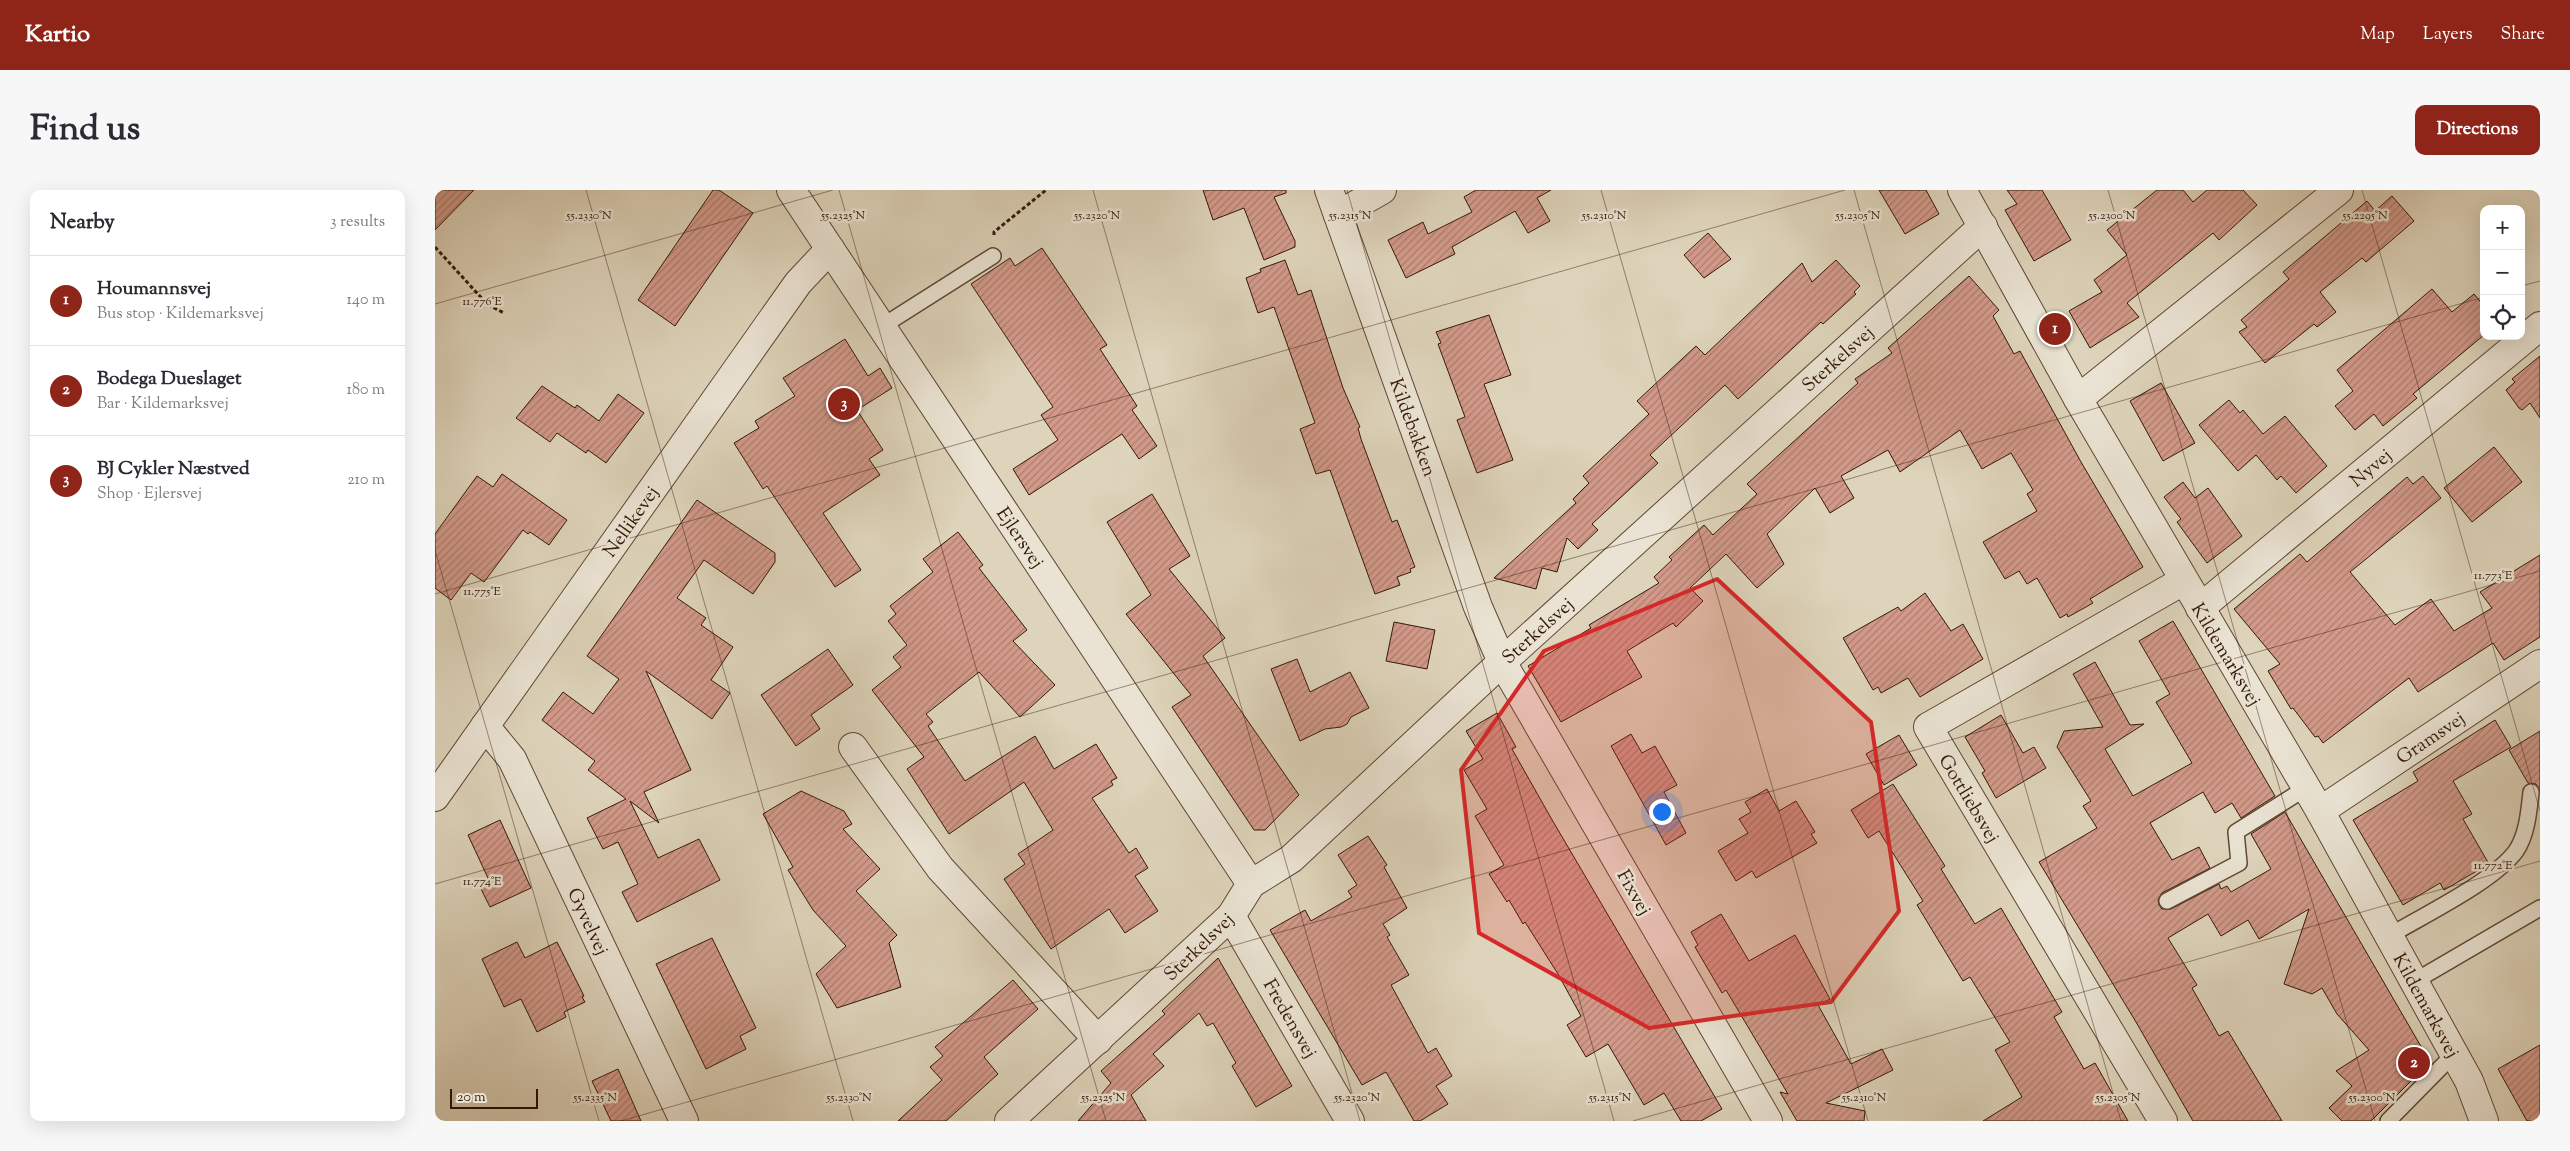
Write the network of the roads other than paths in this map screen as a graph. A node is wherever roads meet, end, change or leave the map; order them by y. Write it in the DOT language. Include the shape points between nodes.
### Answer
graph roads {
  1 [pos="1382,190"];
  2 [pos="1962,190"];
  3 [pos="2339,190"];
  4 [pos="799,193"];
  5 [pos="1334,202"];
  6 [pos="1983,226"];
  7 [pos="831,249"];
  8 [pos="993,256"];
  9 [pos="2540,326"];
  10 [pos="881,327"];
  11 [pos="2078,399"];
  12 [pos="2183,581"];
  13 [pos="2200,608"];
  14 [pos="1501,662"];
  15 [pos="2540,664"];
  16 [pos="485,726"];
  17 [pos="853,746"];
  18 [pos="2306,788"];
  19 [pos="2531,792"];
  20 [pos="435,797"];
  21 [pos="2320,811"];
  22 [pos="1251,884"];
  23 [pos="2167,901"];
  24 [pos="2540,908"];
  25 [pos="1231,916"];
  26 [pos="2389,936"];
  27 [pos="2415,981"];
  28 [pos="1098,1040"];
  29 [pos="2454,1054"];
  30 [pos="685,1121"];
  31 [pos="1009,1121"];
  32 [pos="1350,1121"];
  33 [pos="1768,1121"];
  34 [pos="2163,1121"];
  35 [pos="2389,1121"];
  36 [pos="2484,1121"];
  1 -- 5 [label="street"];
  2 -- 6 [label="street, Kildemarksvej"];
  3 -- 11 [label="street"];
  4 -- 7 [label="street, Ejlersvej"];
  5 -- 14 [label="street, Kildebakken" via="1478,607"];
  6 -- 11 [label="street, Kildemarksvej"];
  6 -- 14 [label="street, Sterkelsvej"];
  7 -- 10 [label="street, Ejlersvej"];
  7 -- 16 [label="street, Nellikevej" via="798,284"];
  8 -- 10 [label="lane"];
  9 -- 13 [label="street, Nyvej"];
  10 -- 22 [label="street, Ejlersvej"];
  11 -- 12 [label="street, Kildemarksvej"];
  12 -- 13 [label="street, Kildemarksvej"];
  12 -- 34 [label="street, Gottliebsvej" via="1928,727"];
  13 -- 18 [label="street, Kildemarksvej"];
  14 -- 22 [label="street, Sterkelsvej" via="1291,859"];
  14 -- 33 [label="street, Fixvej"];
  15 -- 21 [label="street, Gramsvej"];
  16 -- 20 [label="street, Nellikevej"];
  16 -- 30 [label="street, Gyvelvej" via="512,759"];
  17 -- 28 [label="street" via="940,868"];
  18 -- 21 [label="street, Kildemarksvej"];
  18 -- 23 [label="lane" via="2236,832 2239,863"];
  19 -- 26 [label="lane" via="2529,819 2516,850 2490,876"];
  21 -- 26 [label="street, Kildemarksvej"];
  22 -- 25 [label="street, Sterkelsvej"];
  24 -- 27 [label="lane"];
  25 -- 28 [label="street, Sterkelsvej"];
  25 -- 32 [label="street, Fredensvej"];
  26 -- 27 [label="street, Kildemarksvej"];
  27 -- 29 [label="street, Kildemarksvej"];
  28 -- 31 [label="street, Sterkelsvej"];
  29 -- 35 [label="lane"];
  29 -- 36 [label="street, Kildemarksvej" via="2469,1081"];
}
